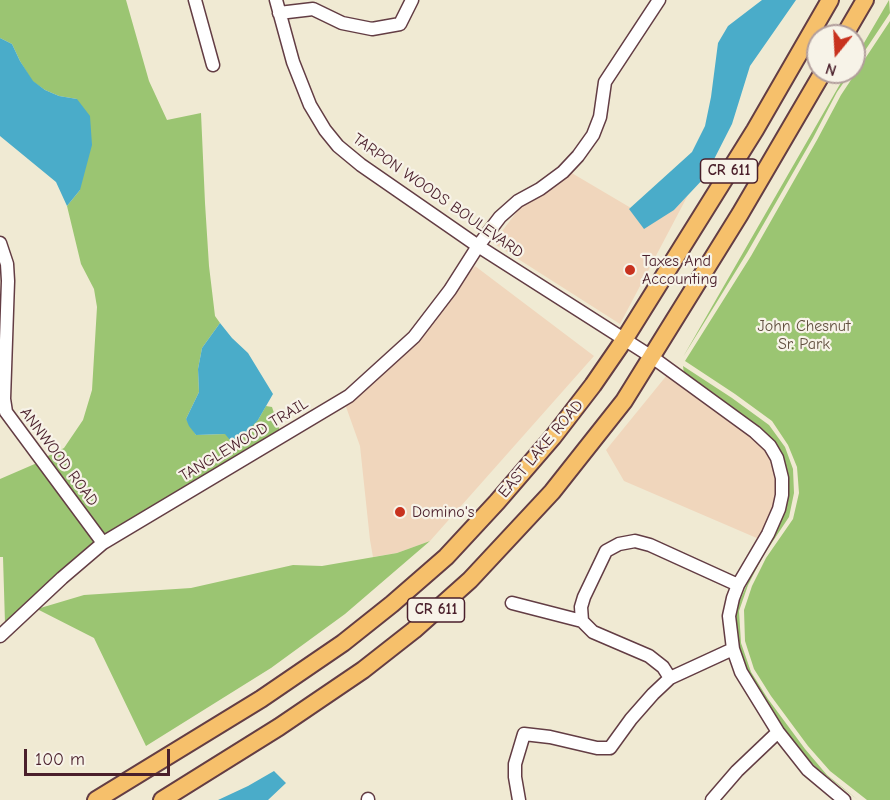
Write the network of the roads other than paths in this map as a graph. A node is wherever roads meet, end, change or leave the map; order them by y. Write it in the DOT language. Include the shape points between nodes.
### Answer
graph roads {
  1 [pos="195,0"];
  2 [pos="276,0"];
  3 [pos="412,0"];
  4 [pos="830,0"];
  5 [pos="865,0"];
  6 [pos="660,1"];
  7 [pos="279,13"];
  8 [pos="851,24"];
  9 [pos="213,65"];
  10 [pos="816,84"];
  11 [pos="0,243"];
  12 [pos="478,246"];
  13 [pos="624,340"];
  14 [pos="652,357"];
  15 [pos="3,413"];
  16 [pos="103,543"];
  17 [pos="738,585"];
  18 [pos="512,603"];
  19 [pos="582,621"];
  20 [pos="0,636"];
  21 [pos="733,649"];
  22 [pos="670,678"];
  23 [pos="778,732"];
  24 [pos="96,800"];
  25 [pos="162,800"];
  26 [pos="519,800"];
  27 [pos="712,800"];
  28 [pos="844,800"];
  1 -- 9 [label="street"];
  2 -- 7 [label="street, TARPON WOODS BOULEVARD"];
  3 -- 7 [label="street" via="400,24 372,29 342,23 313,9"];
  4 -- 13 [label="main road, EAST LAKE ROAD / CR 611" via="755,130"];
  5 -- 8 [label="main road"];
  6 -- 12 [label="street, TANGLEWOOD TRAIL" via="605,82 600,117 578,156 563,172 500,217"];
  7 -- 12 [label="street, TARPON WOODS BOULEVARD" via="310,105 338,146"];
  10 -- 14 [label="main road, EAST LAKE ROAD / CR 611"];
  11 -- 15 [label="street, ANNWOOD ROAD" via="8,281"];
  12 -- 13 [label="street, TARPON WOODS BOULEVARD"];
  12 -- 16 [label="street, TANGLEWOOD TRAIL" via="414,337 349,396"];
  13 -- 14 [label="street, TARPON WOODS BOULEVARD"];
  13 -- 24 [label="main road, EAST LAKE ROAD / CR 611" via="553,437 497,502 400,597 343,643 261,699"];
  14 -- 17 [label="street, TARPON WOODS BOULEVARD" via="755,432 777,458 782,478 779,509"];
  14 -- 25 [label="main road, EAST LAKE ROAD / CR 611" via="624,401 552,492 470,580 363,670"];
  15 -- 16 [label="street, ANNWOOD ROAD"];
  16 -- 20 [label="street, TANGLEWOOD TRAIL"];
  17 -- 19 [label="street" via="650,545 635,541 619,543 606,550 584,597"];
  17 -- 21 [label="street, TARPON WOODS BOULEVARD" via="729,616"];
  18 -- 19 [label="street"];
  19 -- 22 [label="street" via="593,632 649,656"];
  21 -- 22 [label="street"];
  21 -- 23 [label="street, TARPON WOODS BOULEVARD" via="741,672"];
  22 -- 26 [label="street" via="609,748 524,734 515,764"];
  23 -- 27 [label="street"];
  23 -- 28 [label="street, TARPON WOODS BOULEVARD" via="808,770"];
}
